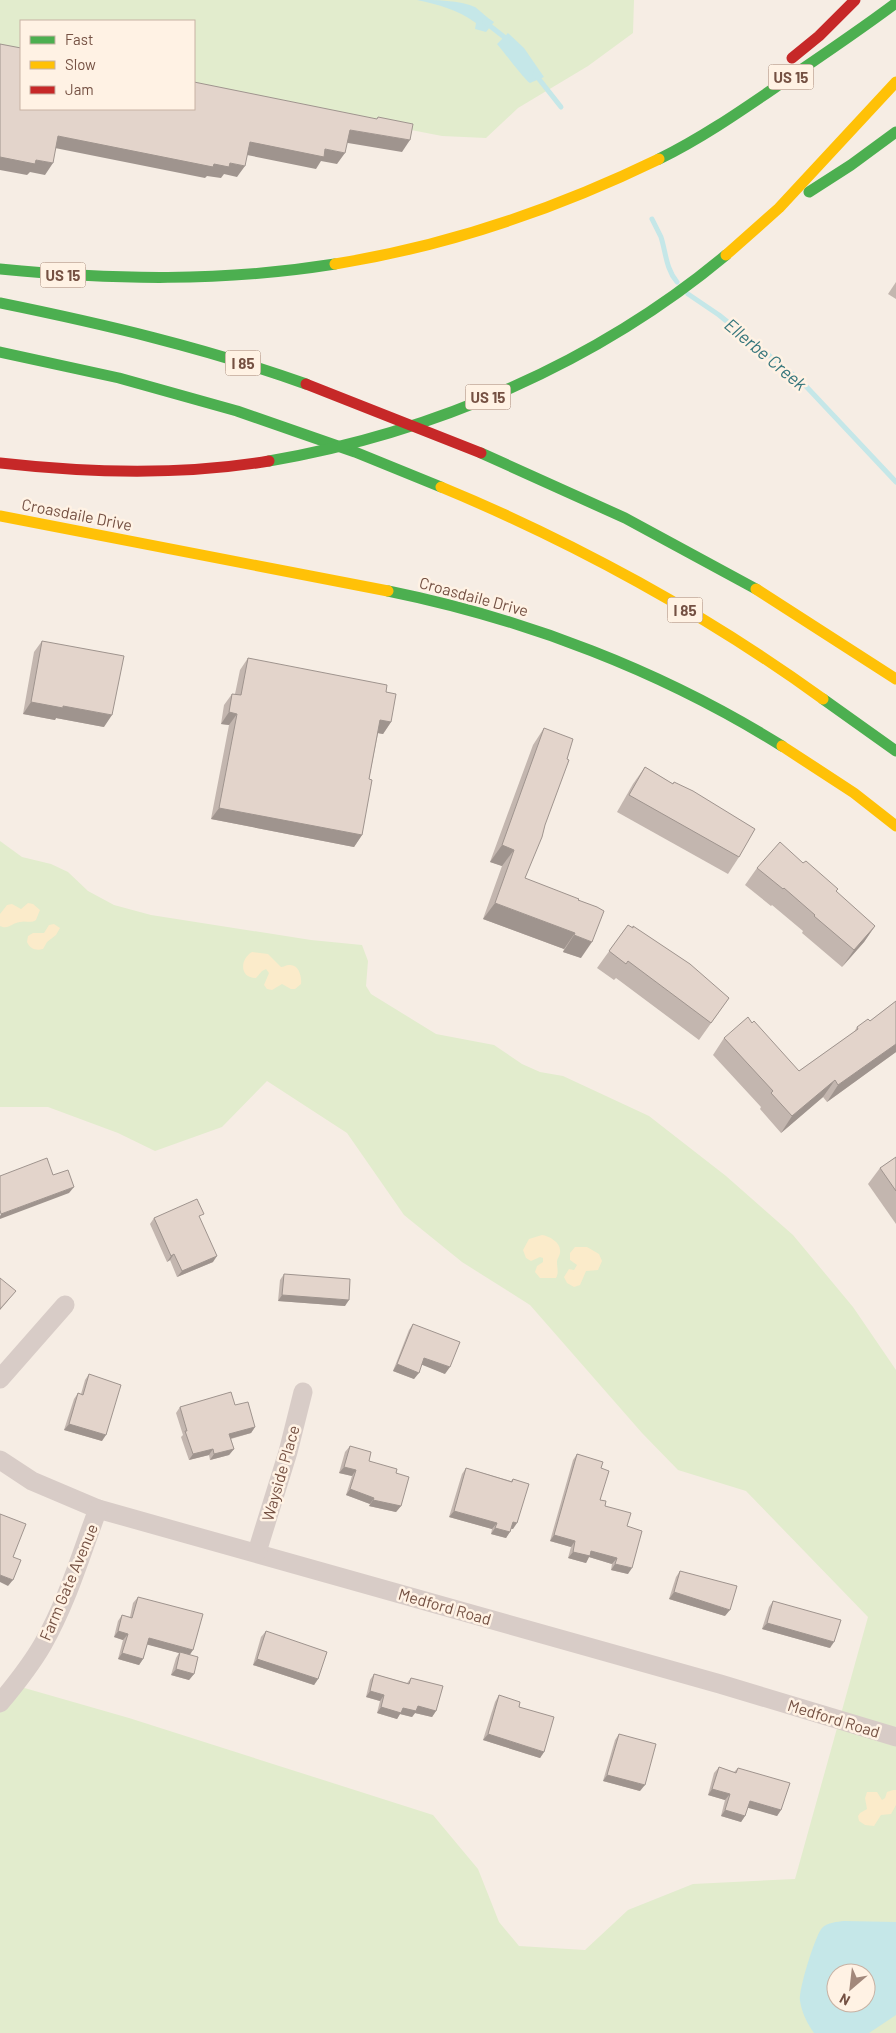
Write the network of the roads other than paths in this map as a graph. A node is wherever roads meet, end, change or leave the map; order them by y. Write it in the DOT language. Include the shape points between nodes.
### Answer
graph roads {
  1 [pos="855,0"];
  2 [pos="896,3"];
  3 [pos="896,82"];
  4 [pos="747,107"];
  5 [pos="896,132"];
  6 [pos="773,215"];
  7 [pos="0,269"];
  8 [pos="0,303"];
  9 [pos="0,352"];
  10 [pos="0,463"];
  11 [pos="0,516"];
  12 [pos="896,678"];
  13 [pos="896,751"];
  14 [pos="896,826"];
  15 [pos="65,1305"];
  16 [pos="0,1379"];
  17 [pos="303,1392"];
  18 [pos="0,1460"];
  19 [pos="98,1509"];
  20 [pos="257,1552"];
  21 [pos="0,1703"];
  22 [pos="896,1737"];
  1 -- 4 [label="main road" via="787,62"];
  2 -- 4 [label="main road, US 15"];
  3 -- 6 [label="main road, US 15"];
  4 -- 7 [label="main road, US 15" via="670,153 546,209 495,227 393,253 313,268 212,278 126,279"];
  5 -- 6 [label="main road"];
  6 -- 10 [label="main road, US 15" via="686,286 636,321 528,380 425,422 347,446 281,460 208,469 115,472"];
  8 -- 12 [label="main road, I 85" via="212,353 278,374 477,450 640,525 707,561"];
  9 -- 13 [label="main road, I 85" via="86,370 270,422 459,494 673,603 815,693"];
  11 -- 14 [label="main road, Croasdaile Drive" via="387,590 545,633 634,669 731,716 820,770"];
  15 -- 16 [label="street"];
  17 -- 20 [label="street, Wayside Place"];
  18 -- 19 [label="street, Medford Road" via="32,1481"];
  19 -- 20 [label="street, Medford Road"];
  19 -- 21 [label="street, Farm Gate Avenue" via="60,1609 43,1644"];
  20 -- 22 [label="street, Medford Road"];
}
